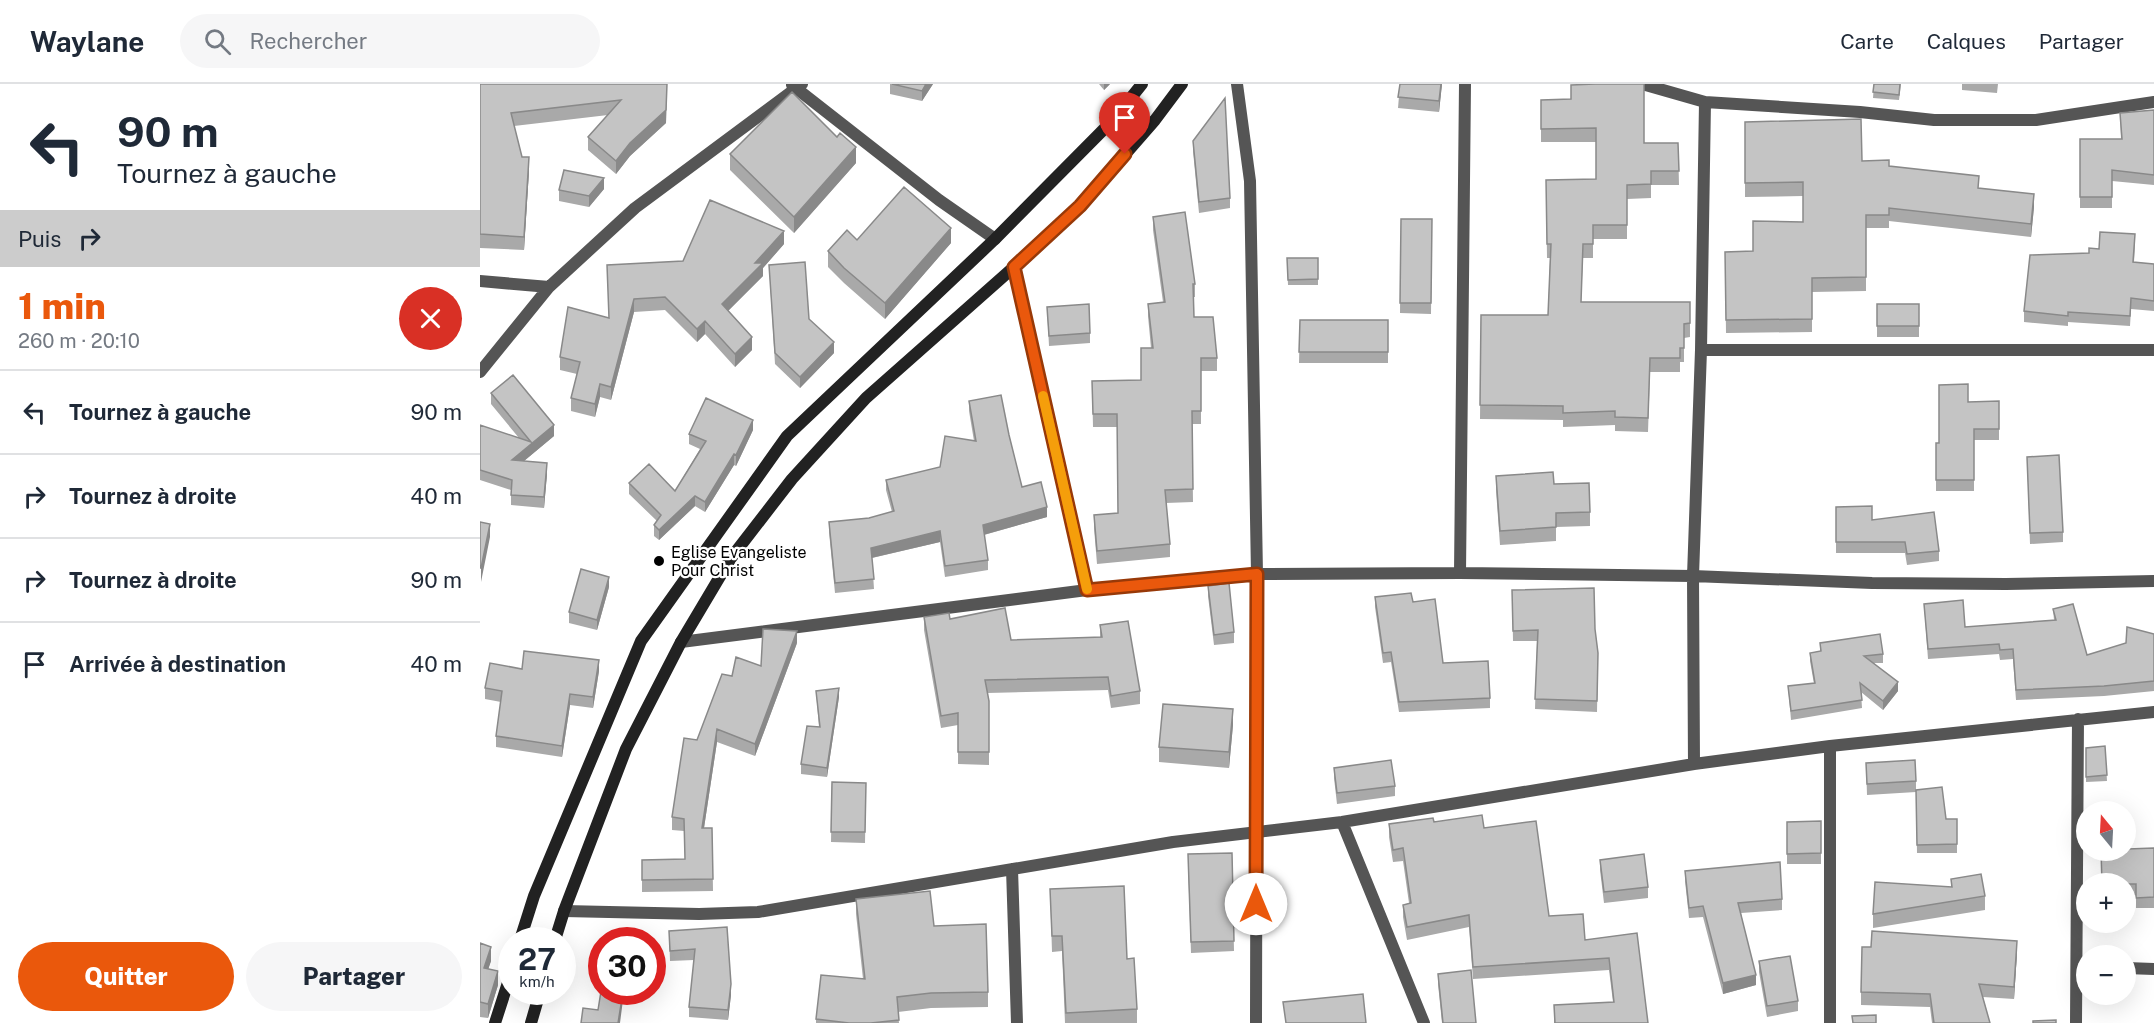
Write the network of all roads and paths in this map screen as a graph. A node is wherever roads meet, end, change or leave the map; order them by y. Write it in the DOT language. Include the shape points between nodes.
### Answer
graph roads {
  1 [pos="1142,84"];
  2 [pos="1182,84"];
  3 [pos="1237,84"];
  4 [pos="1466,84"];
  5 [pos="1642,84"];
  6 [pos="797,85"];
  7 [pos="1705,102"];
  8 [pos="2154,102"];
  9 [pos="995,239"];
  10 [pos="1014,267"];
  11 [pos="480,281"];
  12 [pos="549,287"];
  13 [pos="1701,350"];
  14 [pos="2154,350"];
  15 [pos="480,372"];
  16 [pos="1460,573"];
  17 [pos="1257,574"];
  18 [pos="1693,576"];
  19 [pos="2154,581"];
  20 [pos="1087,590"];
  21 [pos="681,642"];
  22 [pos="2154,712"];
  23 [pos="2078,719"];
  24 [pos="1830,746"];
  25 [pos="1694,764"];
  26 [pos="1342,822"];
  27 [pos="1255,833"];
  28 [pos="1012,869"];
  29 [pos="564,911"];
  30 [pos="524,927"];
  31 [pos="559,927"];
  32 [pos="2081,945"];
  33 [pos="2136,968"];
  34 [pos="2154,969"];
  35 [pos="501,1005"];
  36 [pos="536,1005"];
  37 [pos="2078,1005"];
  38 [pos="495,1023"];
  39 [pos="531,1023"];
  40 [pos="1017,1023"];
  41 [pos="1256,1023"];
  42 [pos="1424,1023"];
  43 [pos="1830,1023"];
  44 [pos="2076,1023"];
  1 -- 9 [label="street" via="1113,119"];
  2 -- 10 [label="street" via="1080,206"];
  3 -- 17 [label="street" via="1250,181"];
  4 -- 16 [label="street"];
  5 -- 7 [label="street"];
  6 -- 9 [label="street" via="939,200"];
  6 -- 12 [label="street" via="635,208"];
  7 -- 8 [label="street" via="1934,120 2036,120"];
  7 -- 13 [label="street"];
  9 -- 30 [label="street" via="787,436 641,642"];
  10 -- 20 [label="street"];
  10 -- 21 [label="street" via="866,398 792,479 731,558"];
  11 -- 12 [label="street"];
  12 -- 15 [label="street"];
  13 -- 14 [label="street"];
  13 -- 18 [label="street"];
  16 -- 17 [label="street"];
  16 -- 18 [label="street"];
  17 -- 20 [label="street"];
  17 -- 27 [label="street"];
  18 -- 19 [label="street" via="1883,584"];
  18 -- 25 [label="street"];
  20 -- 21 [label="street"];
  21 -- 29 [label="street" via="626,749"];
  22 -- 23 [label="street"];
  23 -- 24 [label="street"];
  23 -- 32 [label="street"];
  24 -- 25 [label="street"];
  24 -- 43 [label="street"];
  25 -- 26 [label="street"];
  26 -- 27 [label="street"];
  26 -- 42 [label="street"];
  27 -- 28 [label="street" via="1173,842"];
  27 -- 41 [label="street"];
  28 -- 29 [label="street" via="758,912"];
  28 -- 40 [label="street"];
  29 -- 31 [label="street"];
  33 -- 34 [label="street"];
  35 -- 38 [label="street"];
  36 -- 39 [label="street"];
  37 -- 44 [label="street"];
}
